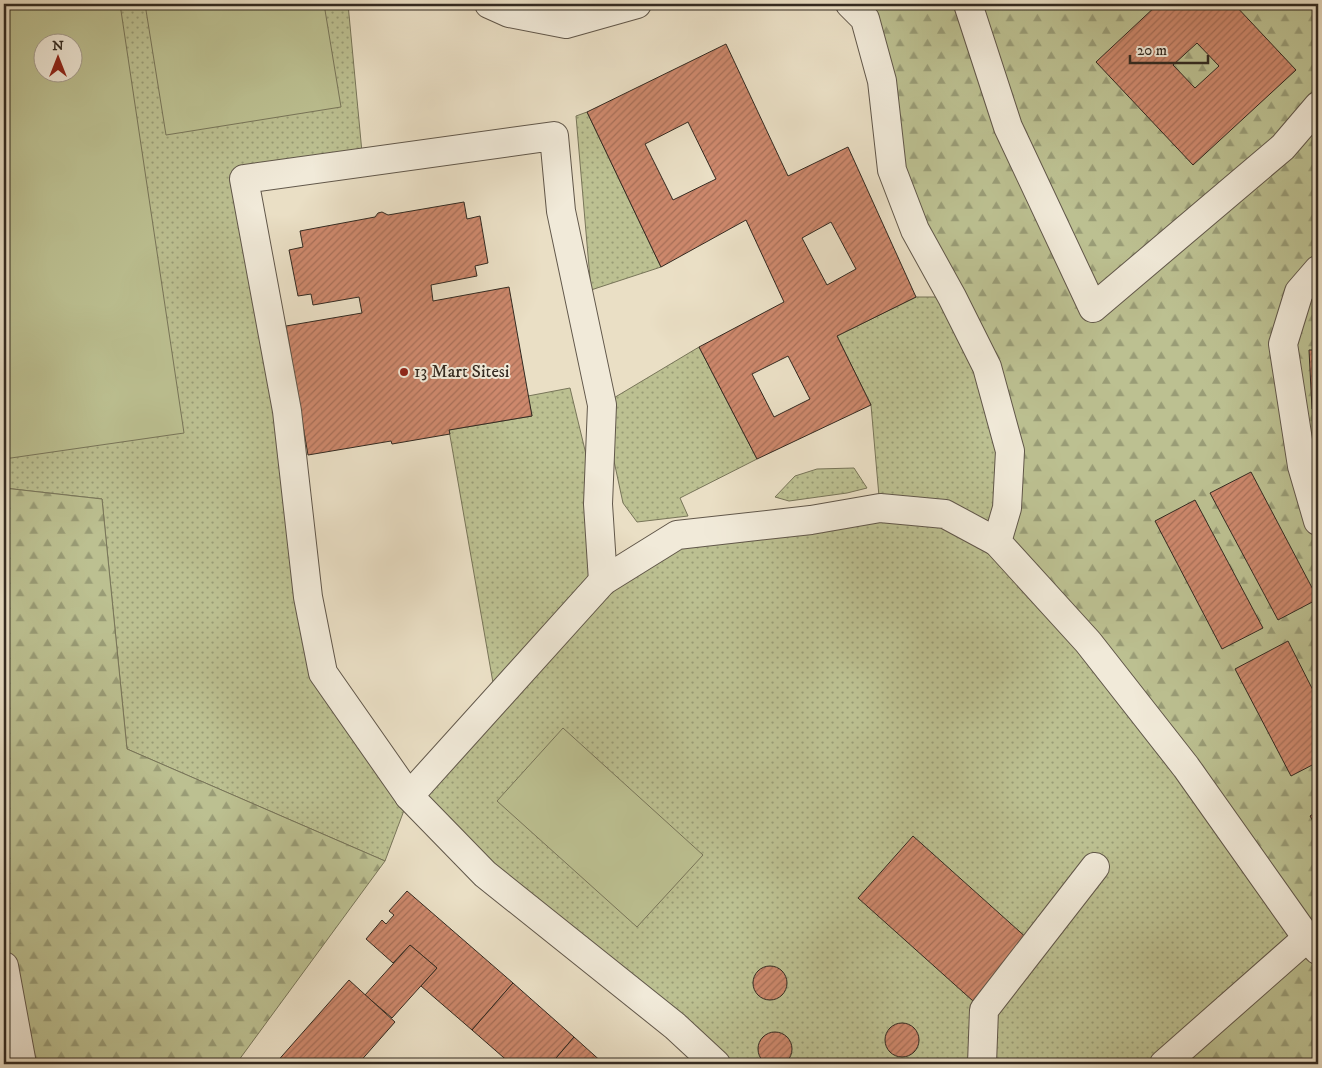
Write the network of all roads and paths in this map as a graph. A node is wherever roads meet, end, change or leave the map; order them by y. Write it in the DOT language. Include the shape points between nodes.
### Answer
graph roads {
  1 [pos="489,4"];
  2 [pos="637,4"];
  3 [pos="850,4"];
  4 [pos="968,4"];
  5 [pos="1318,106"];
  6 [pos="1318,270"];
  7 [pos="1318,521"];
  8 [pos="997,542"];
  9 [pos="603,581"];
  10 [pos="409,796"];
  11 [pos="1095,867"];
  12 [pos="1312,944"];
  13 [pos="4,966"];
  14 [pos="22,1064"];
  15 [pos="716,1064"];
  16 [pos="982,1064"];
  17 [pos="1164,1064"];
  1 -- 2 [label="lane" via="509,13 566,24"];
  3 -- 8 [label="lane" via="865,18 882,81 892,170 915,230 987,367 1010,451 1007,508"];
  4 -- 5 [label="lane" via="1008,127 1093,308 1283,147"];
  6 -- 7 [label="lane" via="1298,292 1283,344 1302,466"];
  8 -- 9 [label="lane" via="945,514 880,508 811,520 676,535"];
  8 -- 12 [label="lane" via="1088,642 1186,767"];
  9 -- 10 [label="lane"];
  9 -- 10 [label="lane" via="598,504 602,405 561,211 554,136 244,179 287,411 308,597 323,673"];
  10 -- 15 [label="lane" via="485,874 675,1026"];
  11 -- 16 [label="lane" via="984,1010"];
  12 -- 17 [label="lane"];
  13 -- 14 [label="lane"];
}
